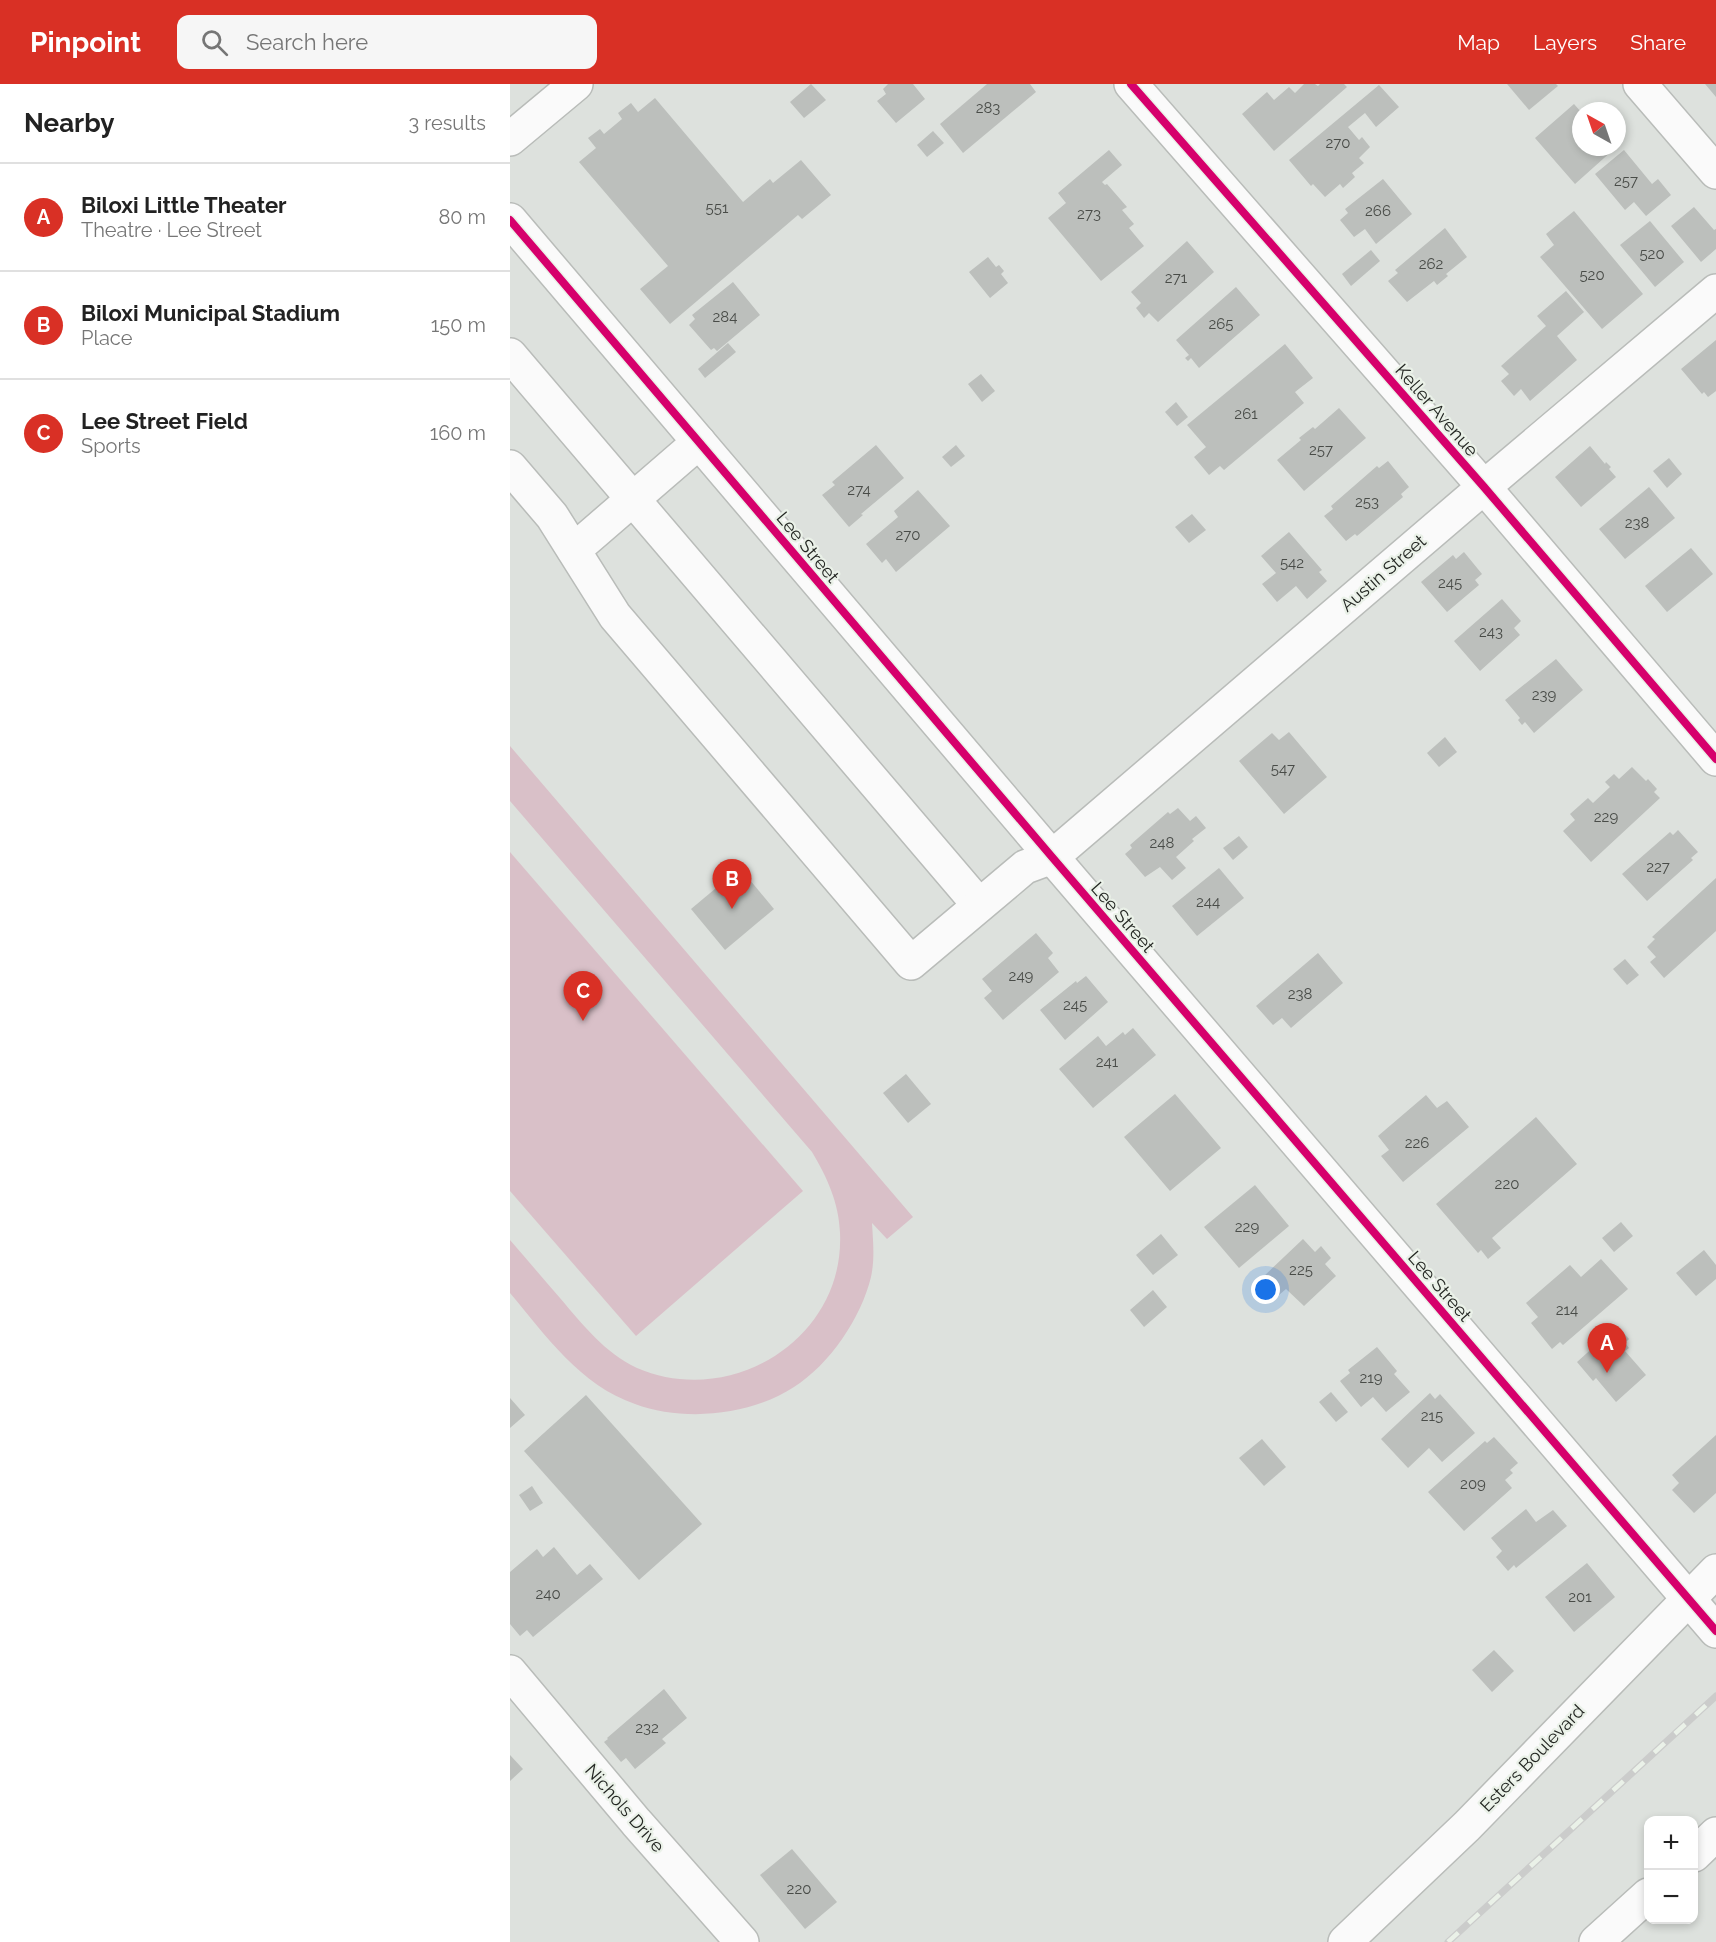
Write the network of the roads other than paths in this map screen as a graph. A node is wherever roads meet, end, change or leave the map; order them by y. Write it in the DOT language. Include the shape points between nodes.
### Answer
graph roads {
  1 [pos="576,84"];
  2 [pos="1131,84"];
  3 [pos="1640,84"];
  4 [pos="510,139"];
  5 [pos="1716,172"];
  6 [pos="510,220"];
  7 [pos="1716,291"];
  8 [pos="510,355"];
  9 [pos="699,442"];
  10 [pos="510,467"];
  11 [pos="1484,487"];
  12 [pos="633,499"];
  13 [pos="574,550"];
  14 [pos="1716,759"];
  15 [pos="1052,857"];
  16 [pos="979,906"];
  17 [pos="1716,1571"];
  18 [pos="1689,1598"];
  19 [pos="1716,1631"];
  20 [pos="510,1672"];
  21 [pos="1716,1834"];
  22 [pos="1698,1850"];
  23 [pos="1644,1899"];
  24 [pos="742,1942"];
  25 [pos="1345,1942"];
  26 [pos="1596,1942"];
  1 -- 4 [label="street"];
  2 -- 11 [label="street, Keller Avenue"];
  3 -- 5 [label="street"];
  6 -- 9 [label="street, Lee Street"];
  7 -- 11 [label="street, Austin Street"];
  8 -- 12 [label="street"];
  9 -- 12 [label="street"];
  9 -- 15 [label="street, Lee Street"];
  10 -- 13 [label="street" via="552,516"];
  11 -- 14 [label="street, Keller Avenue"];
  11 -- 15 [label="street, Austin Street"];
  12 -- 13 [label="street"];
  12 -- 16 [label="street"];
  13 -- 16 [label="street, Austin Street" via="615,616 911,963"];
  15 -- 16 [label="street, Austin Street" via="1025,867"];
  15 -- 18 [label="street, Lee Street"];
  17 -- 18 [label="street, Esters Boulevard"];
  18 -- 19 [label="street, Lee Street"];
  18 -- 25 [label="street, Esters Boulevard" via="1467,1826"];
  20 -- 24 [label="street, Nichols Drive"];
  21 -- 22 [label="street"];
  23 -- 26 [label="street"];
}
